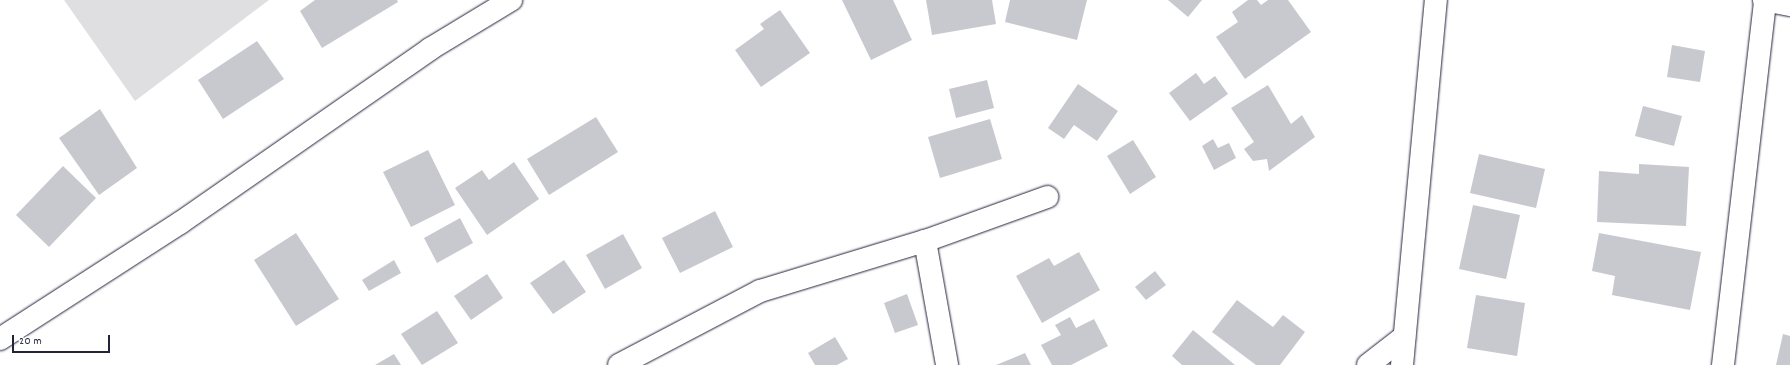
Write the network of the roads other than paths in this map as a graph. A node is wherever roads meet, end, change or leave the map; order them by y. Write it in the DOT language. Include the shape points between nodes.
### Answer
graph roads {
  1 [pos="511,0"];
  2 [pos="1436,0"];
  3 [pos="1764,0"];
  4 [pos="1790,5"];
  5 [pos="1046,197"];
  6 [pos="925,241"];
  7 [pos="1404,337"];
  8 [pos="0,339"];
  9 [pos="619,365"];
  10 [pos="947,365"];
  11 [pos="1368,365"];
  12 [pos="1402,365"];
  13 [pos="1723,365"];
  1 -- 8 [label="street" via="430,49 180,223"];
  2 -- 7 [label="street"];
  3 -- 4 [label="street"];
  3 -- 13 [label="street"];
  5 -- 6 [label="street"];
  6 -- 9 [label="street" via="760,291"];
  6 -- 10 [label="street"];
  7 -- 11 [label="street"];
  7 -- 12 [label="street"];
}
